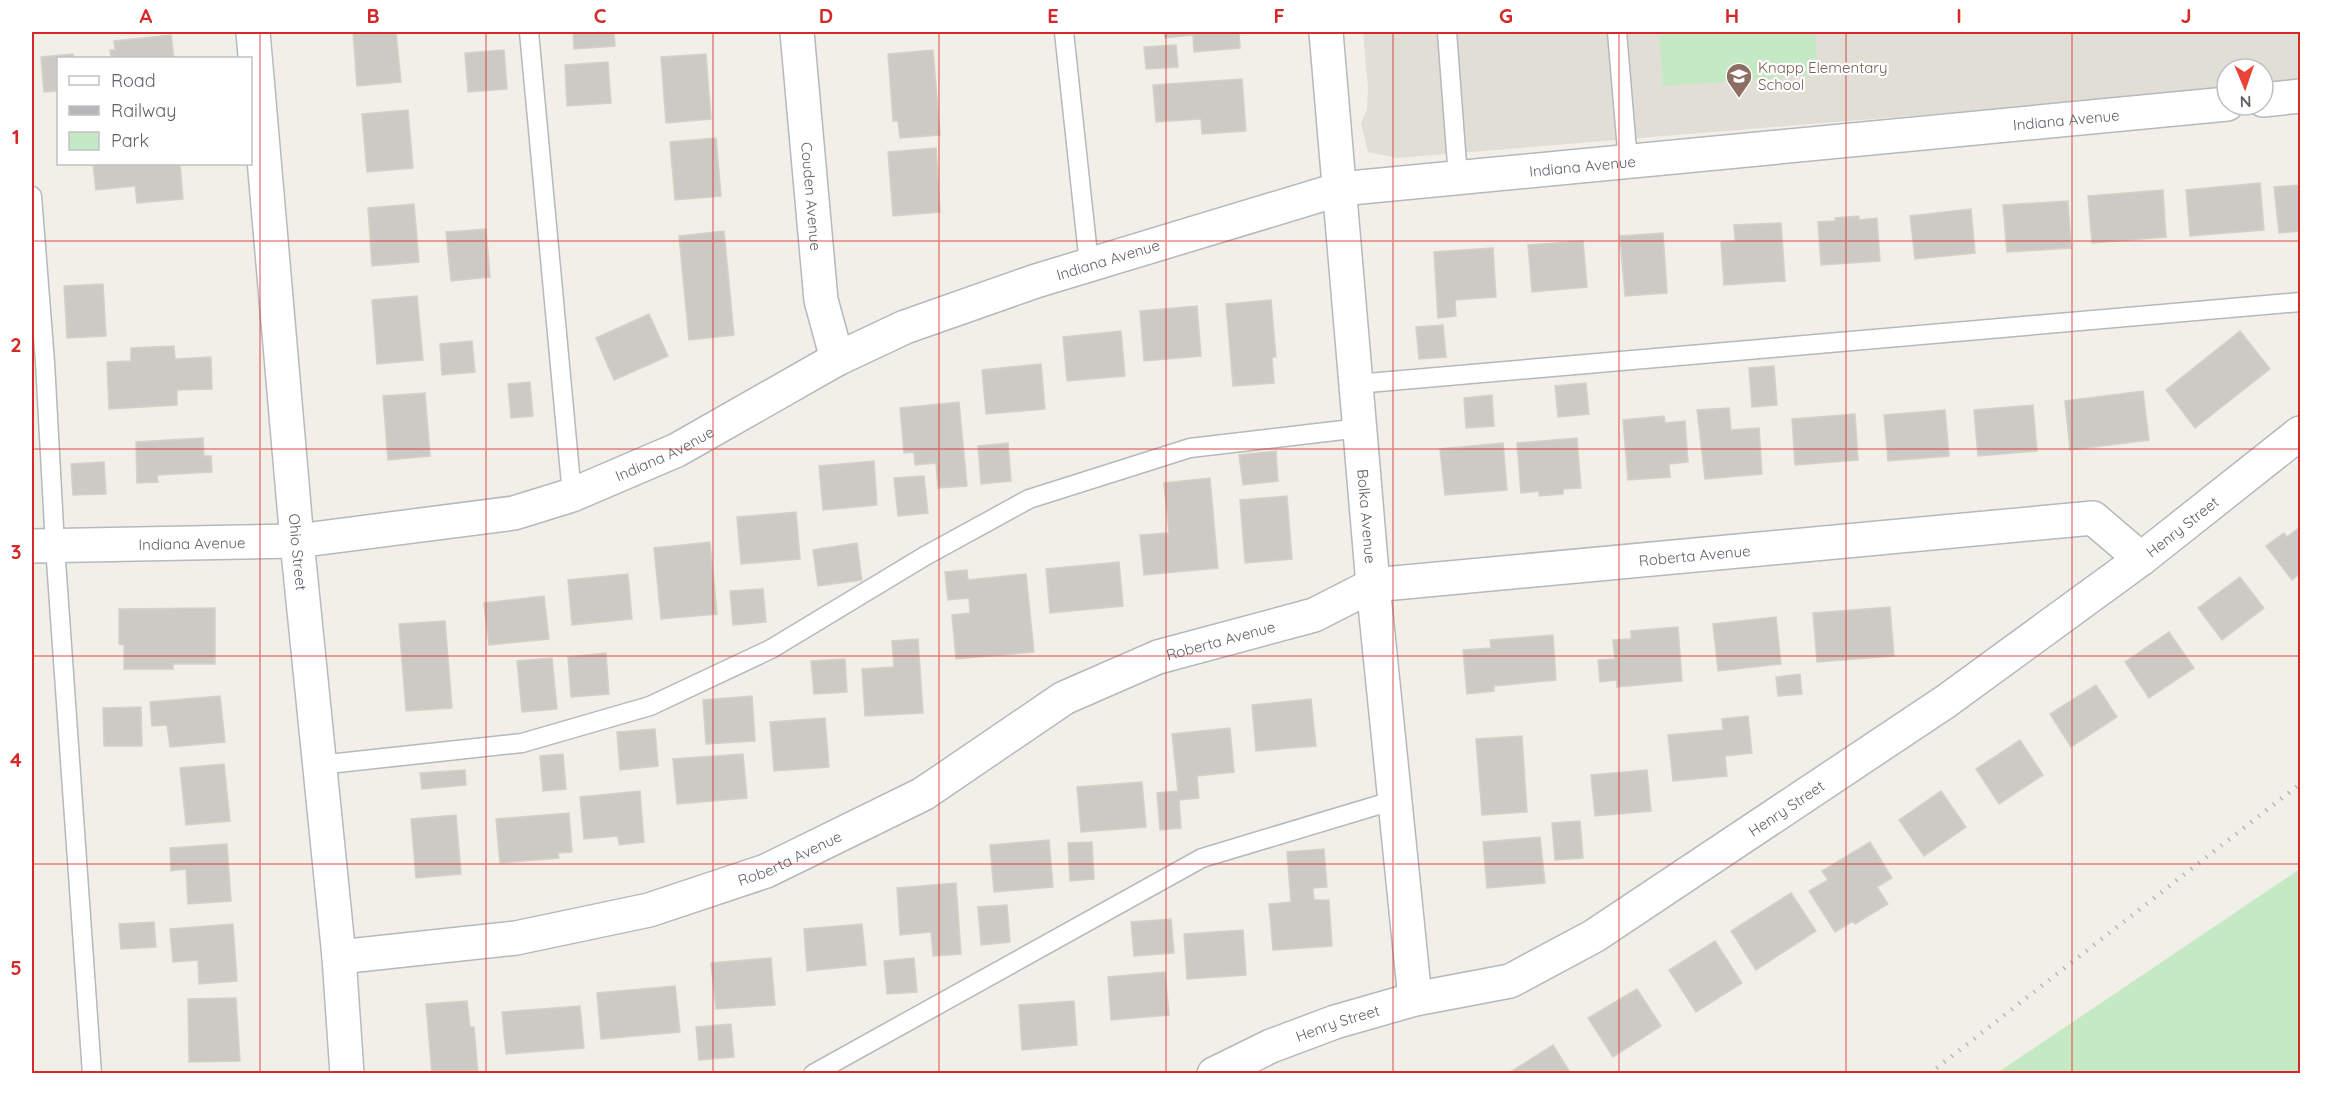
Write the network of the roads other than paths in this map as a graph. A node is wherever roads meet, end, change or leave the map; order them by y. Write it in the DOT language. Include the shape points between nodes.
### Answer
graph roads {
  1 [pos="253,32"];
  2 [pos="529,32"];
  3 [pos="797,32"];
  4 [pos="1064,32"];
  5 [pos="1326,32"];
  6 [pos="1447,32"];
  7 [pos="1617,32"];
  8 [pos="2301,96"];
  9 [pos="2275,99"];
  10 [pos="2215,105"];
  11 [pos="1628,162"];
  12 [pos="1458,178"];
  13 [pos="1340,189"];
  14 [pos="32,196"];
  15 [pos="1089,264"];
  16 [pos="2301,302"];
  17 [pos="837,359"];
  18 [pos="1356,384"];
  19 [pos="1360,428"];
  20 [pos="2301,433"];
  21 [pos="572,495"];
  22 [pos="297,541"];
  23 [pos="43,546"];
  24 [pos="2141,560"];
  25 [pos="1373,585"];
  26 [pos="319,765"];
  27 [pos="1395,800"];
  28 [pos="339,957"];
  29 [pos="1415,999"];
  30 [pos="92,1074"];
  31 [pos="347,1074"];
  32 [pos="813,1074"];
  33 [pos="1214,1074"];
  1 -- 22 [label="street, Ohio Street"];
  2 -- 21 [label="lane"];
  3 -- 17 [label="street, Couden Avenue" via="821,300"];
  4 -- 15 [label="lane"];
  5 -- 13 [label="street, Bolka Avenue"];
  6 -- 12 [label="lane"];
  7 -- 11 [label="lane"];
  8 -- 9 [label="street"];
  10 -- 11 [label="street, Indiana Avenue"];
  11 -- 12 [label="street, Indiana Avenue"];
  12 -- 13 [label="street, Indiana Avenue"];
  13 -- 15 [label="street, Indiana Avenue"];
  13 -- 18 [label="street, Bolka Avenue"];
  14 -- 23 [label="lane" via="45,362"];
  15 -- 17 [label="street, Indiana Avenue" via="904,327"];
  16 -- 18 [label="lane"];
  17 -- 21 [label="street, Indiana Avenue" via="677,450"];
  18 -- 19 [label="street, Bolka Avenue"];
  19 -- 25 [label="street, Bolka Avenue"];
  19 -- 26 [label="lane" via="1190,447 1029,499 771,649 650,706 522,743"];
  20 -- 24 [label="street, Henry Street"];
  21 -- 22 [label="street, Indiana Avenue" via="514,513"];
  22 -- 23 [label="street, Indiana Avenue"];
  22 -- 26 [label="street, Ohio Street"];
  23 -- 30 [label="lane"];
  24 -- 25 [label="street, Roberta Avenue" via="2093,518"];
  24 -- 29 [label="street, Henry Street" via="1945,702 1594,936 1510,981"];
  25 -- 27 [label="street, Bolka Avenue"];
  25 -- 28 [label="street, Roberta Avenue" via="1314,615 1158,657 1064,698 923,794 766,871 649,910 516,938"];
  26 -- 28 [label="street, Ohio Street"];
  27 -- 29 [label="street, Bolka Avenue"];
  27 -- 32 [label="lane" via="1202,858"];
  28 -- 31 [label="street, Ohio Street"];
  29 -- 33 [label="street, Henry Street" via="1335,1022 1271,1046"];
}
